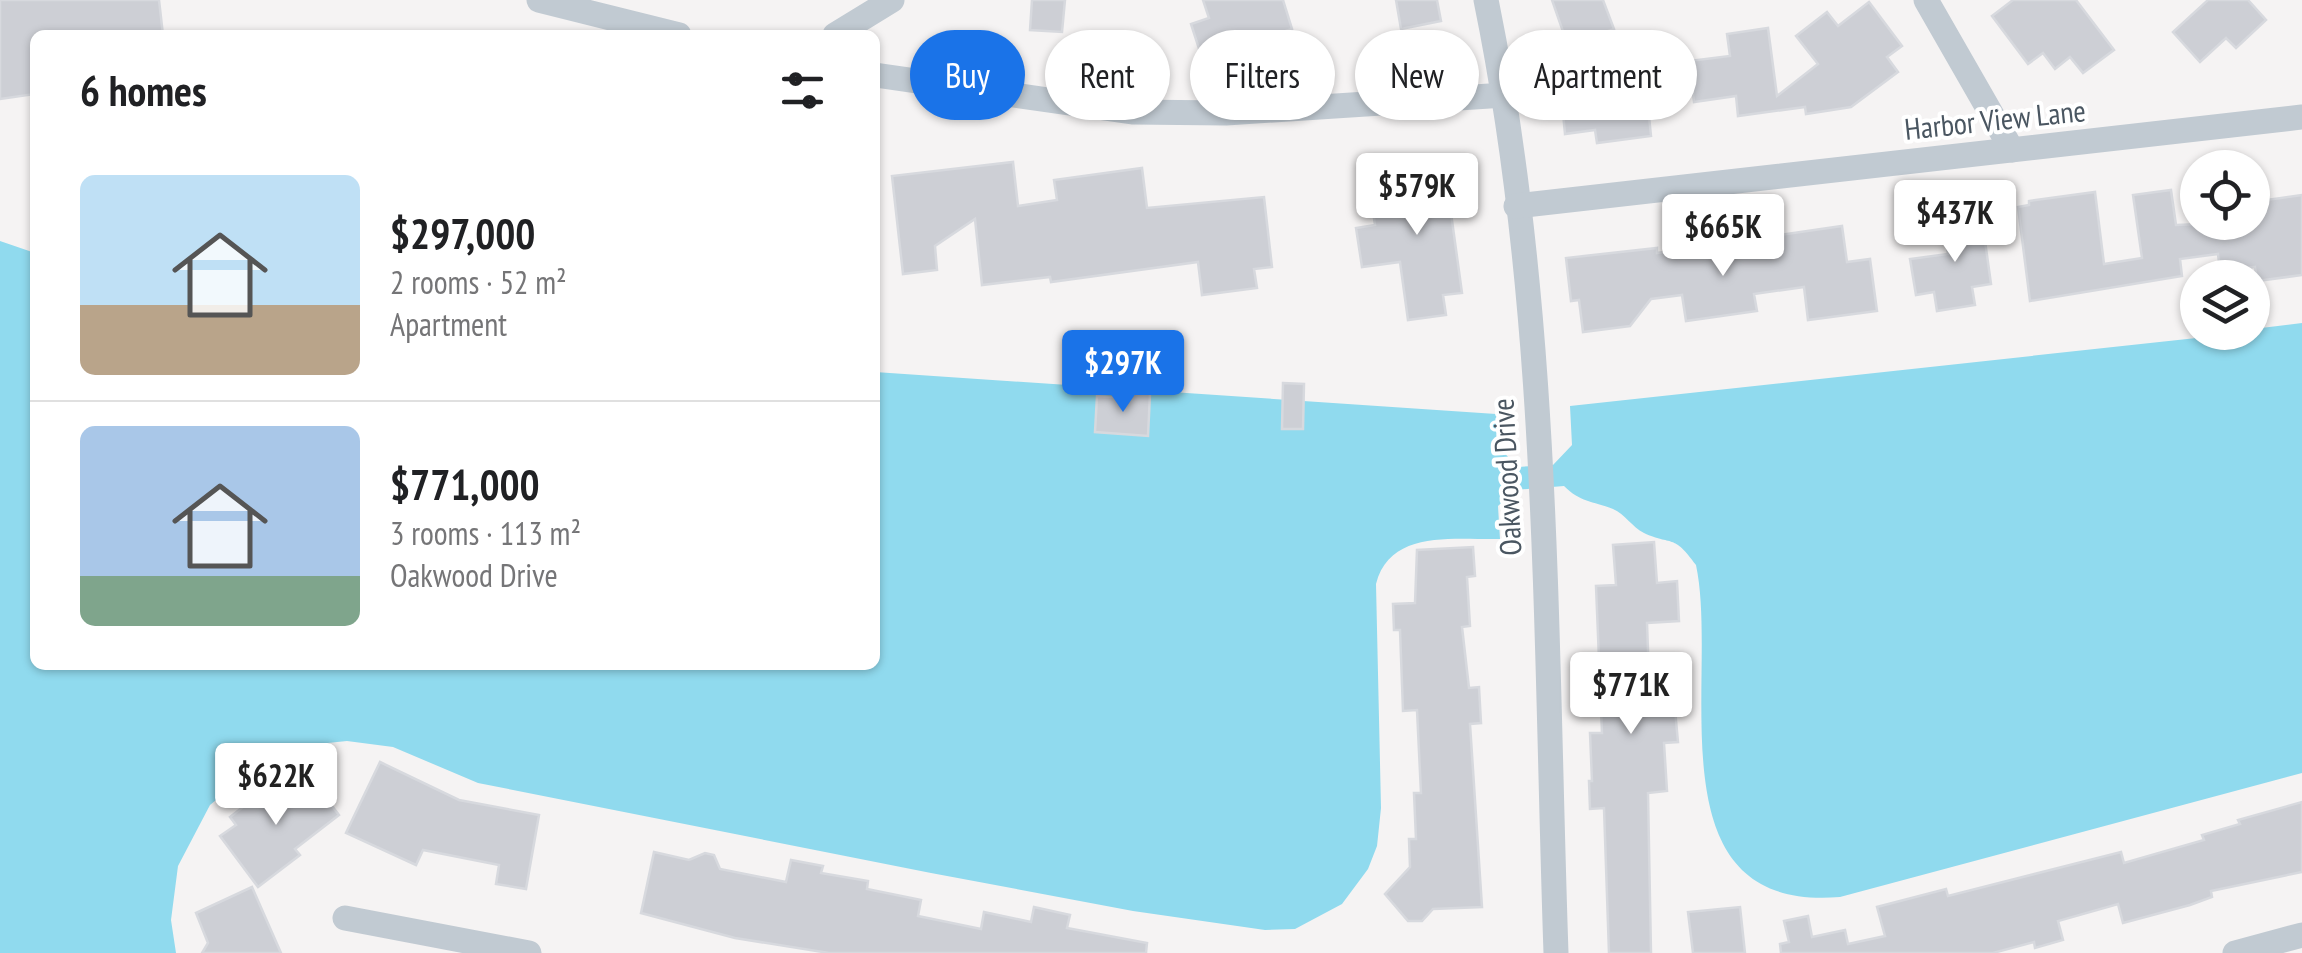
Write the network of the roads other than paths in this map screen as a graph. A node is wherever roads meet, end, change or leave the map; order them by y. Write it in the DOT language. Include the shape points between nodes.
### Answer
graph roads {
  1 [pos="539,0"];
  2 [pos="892,0"];
  3 [pos="1486,0"];
  4 [pos="1926,0"];
  5 [pos="659,30"];
  6 [pos="843,30"];
  7 [pos="1499,65"];
  8 [pos="880,76"];
  9 [pos="1499,95"];
  10 [pos="2302,117"];
  11 [pos="1507,120"];
  12 [pos="2012,150"];
  13 [pos="1516,206"];
  14 [pos="345,918"];
  15 [pos="2302,935"];
  16 [pos="529,953"];
  17 [pos="1556,953"];
  18 [pos="2235,953"];
  1 -- 5 [label="street"];
  2 -- 6 [label="street"];
  3 -- 7 [label="street, Oakwood Drive"];
  4 -- 12 [label="street"];
  8 -- 9 [label="street" via="1132,112 1226,113"];
  10 -- 12 [label="street, Harbor View Lane"];
  11 -- 13 [label="street, Oakwood Drive"];
  12 -- 13 [label="street, Harbor View Lane"];
  13 -- 17 [label="street, Oakwood Drive" via="1538,434"];
  14 -- 16 [label="street"];
  15 -- 18 [label="street"];
}
